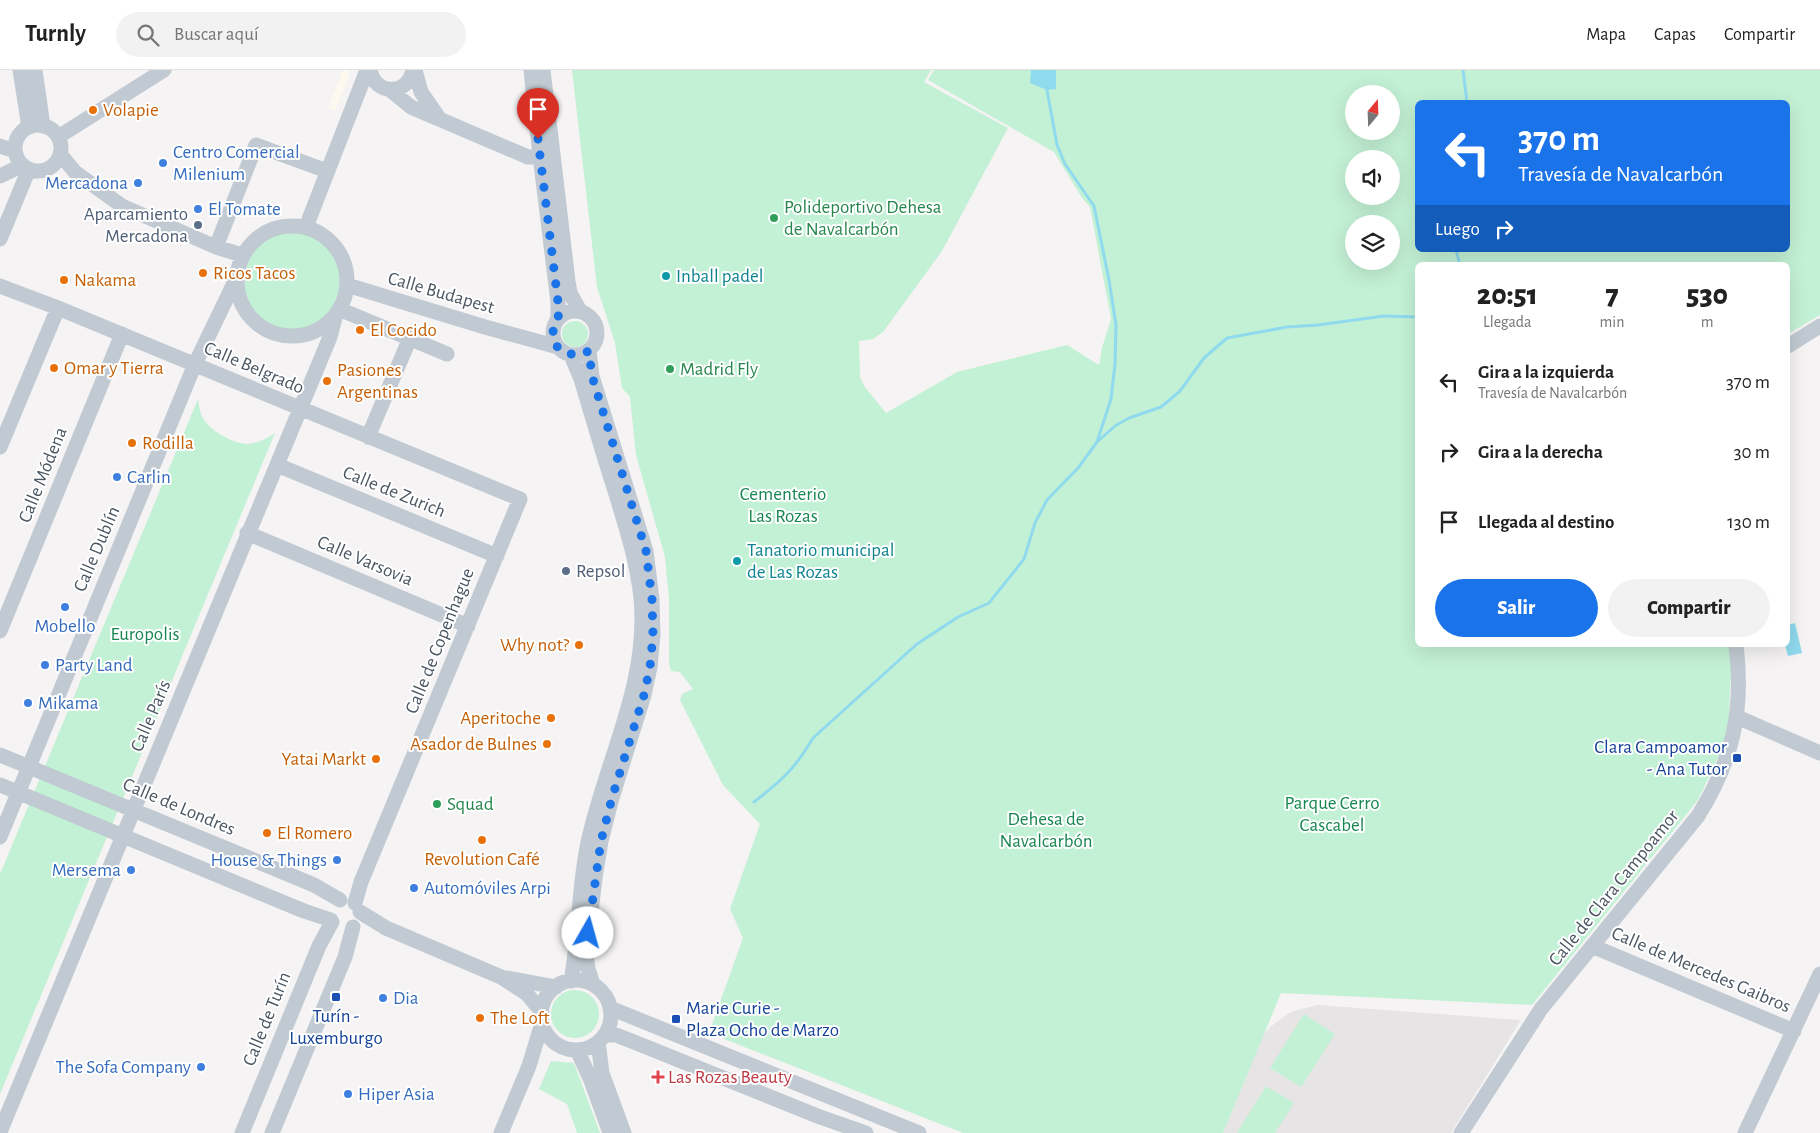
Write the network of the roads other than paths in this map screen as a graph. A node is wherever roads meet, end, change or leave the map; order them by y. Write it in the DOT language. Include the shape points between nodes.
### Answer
graph roads {
  1 [pos="20,70"];
  2 [pos="35,70"];
  3 [pos="164,70"];
  4 [pos="369,70"];
  5 [pos="414,70"];
  6 [pos="531,70"];
  7 [pos="543,70"];
  8 [pos="388,89"];
  9 [pos="352,106"];
  10 [pos="439,118"];
  11 [pos="36,126"];
  12 [pos="58,137"];
  13 [pos="0,146"];
  14 [pos="15,151"];
  15 [pos="60,154"];
  16 [pos="540,156"];
  17 [pos="26,167"];
  18 [pos="327,171"];
  19 [pos="0,176"];
  20 [pos="306,227"];
  21 [pos="0,239"];
  22 [pos="216,247"];
  23 [pos="242,256"];
  24 [pos="236,279"];
  25 [pos="347,285"];
  26 [pos="0,286"];
  27 [pos="58,308"];
  28 [pos="580,311"];
  29 [pos="338,312"];
  30 [pos="556,323"];
  31 [pos="1820,326"];
  32 [pos="122,334"];
  33 [pos="524,337"];
  34 [pos="410,338"];
  35 [pos="1790,345"];
  36 [pos="558,346"];
  37 [pos="589,351"];
  38 [pos="447,354"];
  39 [pos="571,355"];
  40 [pos="195,364"];
  41 [pos="300,409"];
  42 [pos="368,436"];
  43 [pos="0,447"];
  44 [pos="277,465"];
  45 [pos="520,498"];
  46 [pos="248,533"];
  47 [pos="497,556"];
  48 [pos="468,626"];
  49 [pos="0,631"];
  50 [pos="1736,647"];
  51 [pos="1737,717"];
  52 [pos="1820,753"];
  53 [pos="0,755"];
  54 [pos="29,767"];
  55 [pos="0,785"];
  56 [pos="18,793"];
  57 [pos="133,810"];
  58 [pos="122,836"];
  59 [pos="0,837"];
  60 [pos="351,911"];
  61 [pos="331,921"];
  62 [pos="1592,946"];
  63 [pos="1820,974"];
  64 [pos="502,977"];
  65 [pos="571,981"];
  66 [pos="593,984"];
  67 [pos="556,987"];
  68 [pos="610,1008"];
  69 [pos="542,1017"];
  70 [pos="1794,1031"];
  71 [pos="601,1039"];
  72 [pos="560,1045"];
  73 [pos="577,1050"];
  74 [pos="529,1066"];
  75 [pos="854,1105"];
  76 [pos="845,1130"];
  77 [pos="0,1132"];
  78 [pos="242,1133"];
  79 [pos="272,1133"];
  80 [pos="501,1133"];
  81 [pos="610,1133"];
  82 [pos="624,1133"];
  83 [pos="866,1133"];
  84 [pos="919,1133"];
  85 [pos="1461,1133"];
  86 [pos="1745,1133"];
  1 -- 11 [label="street"];
  2 -- 11 [label="street"];
  3 -- 12 [label="street"];
  4 -- 8 [label="street" via="378,85"];
  4 -- 9 [label="street"];
  5 -- 8 [label="street" via="406,84"];
  5 -- 10 [label="street" via="421,92"];
  6 -- 16 [label="street"];
  7 -- 28 [label="street" via="568,281 570,293"];
  8 -- 9 [label="street"];
  8 -- 10 [label="street" via="411,107"];
  9 -- 18 [label="street"];
  10 -- 16 [label="street" via="528,157"];
  11 -- 12 [label="street" via="49,128"];
  11 -- 14 [label="street" via="22,131"];
  12 -- 15 [label="street"];
  13 -- 14 [label="street"];
  14 -- 17 [label="street"];
  15 -- 17 [label="street" via="48,168"];
  15 -- 22 [label="street" via="76,172 122,206"];
  16 -- 30 [label="street" via="558,302"];
  17 -- 19 [label="street"];
  17 -- 21 [label="street"];
  18 -- 20 [label="street"];
  18 -- 22 [label="street" via="256,145"];
  20 -- 23 [label="street" via="281,226 269,230 258,236"];
  20 -- 25 [label="street" via="332,243 346,270"];
  22 -- 23 [label="street"];
  23 -- 24 [label="street"];
  24 -- 29 [label="street" via="238,294 253,321 280,335 311,333"];
  24 -- 40 [label="street, Calle Dublín"];
  25 -- 29 [label="street"];
  25 -- 33 [label="street, Calle Budapest"];
  26 -- 27 [label="street, Calle Belgrado"];
  27 -- 32 [label="street, Calle Belgrado"];
  27 -- 43 [label="street"];
  28 -- 30 [label="street" via="564,314"];
  28 -- 37 [label="street" via="592,318 598,330 596,342"];
  29 -- 34 [label="street"];
  29 -- 41 [label="street, Calle París"];
  30 -- 33 [label="street"];
  30 -- 36 [label="street" via="554,341"];
  31 -- 35 [label="street"];
  32 -- 40 [label="street, Calle Belgrado"];
  32 -- 49 [label="street, Calle Módena"];
  33 -- 36 [label="street, Calle Budapest"];
  34 -- 38 [label="street"];
  34 -- 42 [label="street"];
  36 -- 39 [label="street"];
  37 -- 39 [label="street"];
  37 -- 66 [label="street" via="592,376 646,551 653,635 644,695 612,798 594,878 586,954"];
  39 -- 65 [label="street" via="634,553 641,600 638,666 589,837"];
  40 -- 41 [label="street, Calle Belgrado"];
  40 -- 54 [label="street, Calle Dublín"];
  41 -- 42 [label="street, Calle Belgrado"];
  41 -- 44 [label="street, Calle París"];
  42 -- 45 [label="street, Calle Belgrado"];
  44 -- 46 [label="street, Calle París"];
  44 -- 47 [label="street, Calle de Zurich"];
  45 -- 47 [label="street, Calle de Copenhague"];
  46 -- 48 [label="street, Calle Varsovia"];
  46 -- 57 [label="street, Calle París"];
  47 -- 48 [label="street, Calle de Copenhague"];
  48 -- 60 [label="street, Calle de Copenhague" via="360,882"];
  50 -- 51 [label="street, Calle de Clara Campoamor" via="1739,669"];
  51 -- 52 [label="street"];
  51 -- 62 [label="street, Calle de Clara Campoamor" via="1720,776 1698,816"];
  53 -- 54 [label="street, Calle de Londres"];
  54 -- 56 [label="street, Calle Dublín"];
  54 -- 57 [label="street, Calle de Londres"];
  55 -- 56 [label="street"];
  56 -- 58 [label="street"];
  56 -- 59 [label="street, Calle Dublín"];
  57 -- 58 [label="street, Calle París"];
  57 -- 60 [label="street, Calle de Londres" via="314,886"];
  58 -- 61 [label="street"];
  58 -- 77 [label="street, Calle París"];
  60 -- 61 [label="street, Calle de Turín" via="331,908"];
  60 -- 61 [label="street" via="344,930"];
  60 -- 64 [label="street"];
  60 -- 79 [label="street" via="345,957"];
  61 -- 78 [label="street, Calle de Turín"];
  62 -- 70 [label="street, Calle de Mercedes Gaibros"];
  62 -- 85 [label="street, Calle de Clara Campoamor" via="1541,1008"];
  63 -- 70 [label="street"];
  64 -- 67 [label="street"];
  64 -- 69 [label="street" via="527,994"];
  65 -- 66 [label="street"];
  65 -- 67 [label="street"];
  66 -- 68 [label="street" via="607,999"];
  67 -- 69 [label="street" via="544,1002"];
  68 -- 71 [label="street" via="611,1018"];
  68 -- 75 [label="street"];
  69 -- 72 [label="street" via="548,1036"];
  69 -- 74 [label="street"];
  70 -- 86 [label="street"];
  71 -- 73 [label="street" via="588,1048"];
  71 -- 76 [label="street" via="616,1035"];
  71 -- 82 [label="street" via="602,1074"];
  72 -- 73 [label="street"];
  72 -- 74 [label="street" via="541,1053"];
  73 -- 81 [label="street"];
  74 -- 80 [label="street"];
  75 -- 76 [label="street"];
  75 -- 84 [label="street"];
  76 -- 83 [label="street"];
}
